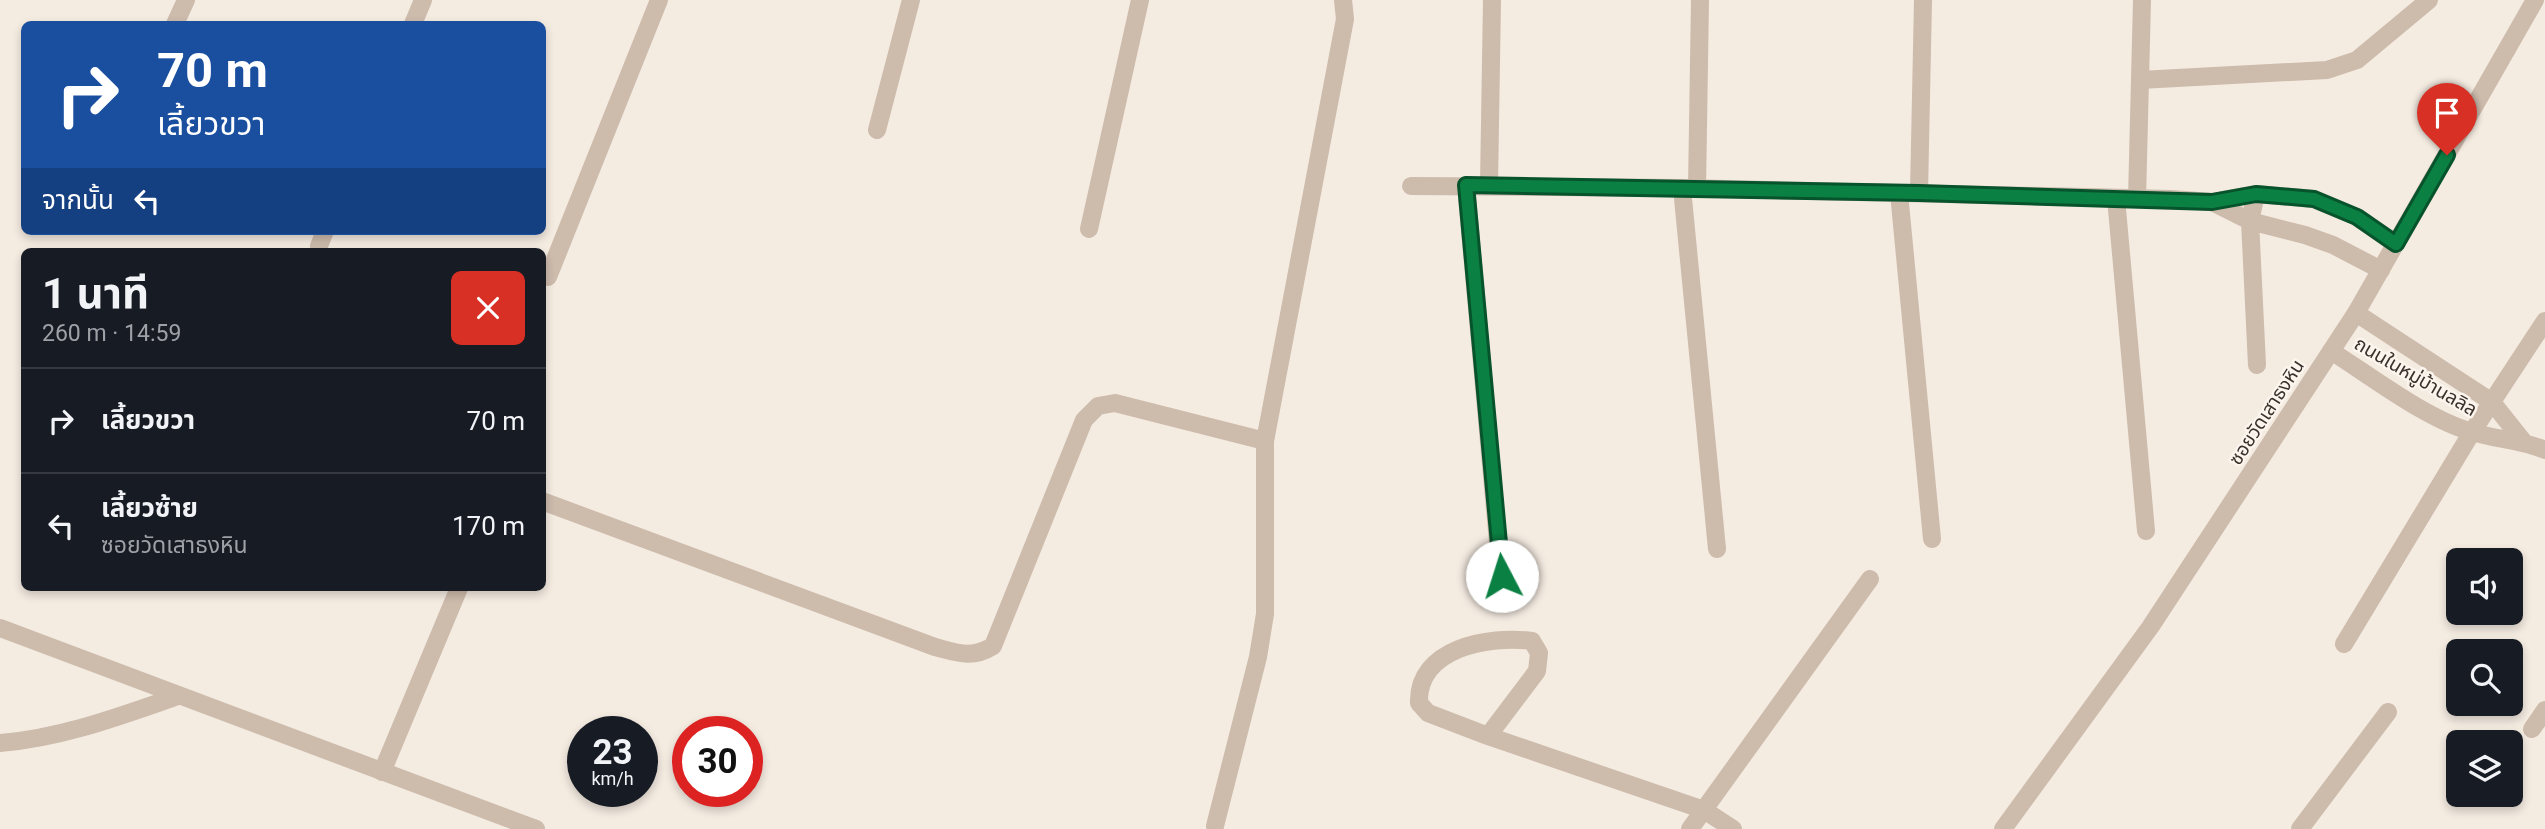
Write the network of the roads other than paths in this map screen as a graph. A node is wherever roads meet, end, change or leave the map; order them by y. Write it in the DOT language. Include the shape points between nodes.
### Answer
graph roads {
  1 [pos="186,0"];
  2 [pos="423,0"];
  3 [pos="659,0"];
  4 [pos="911,0"];
  5 [pos="1140,0"];
  6 [pos="1343,0"];
  7 [pos="1492,0"];
  8 [pos="1700,0"];
  9 [pos="1923,0"];
  10 [pos="2142,0"];
  11 [pos="2429,0"];
  12 [pos="2535,0"];
  13 [pos="176,21"];
  14 [pos="414,21"];
  15 [pos="2140,80"];
  16 [pos="877,130"];
  17 [pos="1466,185"];
  18 [pos="1489,185"];
  19 [pos="1411,186"];
  20 [pos="1689,188"];
  21 [pos="1899,193"];
  22 [pos="1919,193"];
  23 [pos="2256,194"];
  24 [pos="2116,198"];
  25 [pos="2137,199"];
  26 [pos="2212,202"];
  27 [pos="2250,221"];
  28 [pos="1089,229"];
  29 [pos="2396,244"];
  30 [pos="2381,270"];
  31 [pos="548,276"];
  32 [pos="2356,313"];
  33 [pos="2545,321"];
  34 [pos="2331,351"];
  35 [pos="2257,365"];
  36 [pos="2492,402"];
  37 [pos="2472,432"];
  38 [pos="1265,441"];
  39 [pos="2523,441"];
  40 [pos="2545,450"];
  41 [pos="546,502"];
  42 [pos="2146,531"];
  43 [pos="1932,539"];
  44 [pos="1717,549"];
  45 [pos="1502,576"];
  46 [pos="1870,579"];
  47 [pos="457,591"];
  48 [pos="0,628"];
  49 [pos="2344,644"];
  50 [pos="178,696"];
  51 [pos="2545,710"];
  52 [pos="2388,712"];
  53 [pos="2532,729"];
  54 [pos="1488,736"];
  55 [pos="0,743"];
  56 [pos="382,772"];
  57 [pos="1704,810"];
  58 [pos="1215,826"];
  59 [pos="536,829"];
  60 [pos="1690,829"];
  61 [pos="1733,829"];
  62 [pos="2003,829"];
  63 [pos="2300,829"];
  1 -- 13 [label="street"];
  2 -- 14 [label="street"];
  3 -- 31 [label="street"];
  4 -- 16 [label="street"];
  5 -- 28 [label="street"];
  6 -- 38 [label="street" via="1345,19"];
  7 -- 18 [label="street"];
  8 -- 20 [label="street"];
  9 -- 22 [label="street"];
  10 -- 15 [label="street"];
  11 -- 15 [label="street" via="2357,60 2327,70"];
  12 -- 29 [label="street, ซอยวัดเสาธงหิน"];
  15 -- 25 [label="street"];
  17 -- 18 [label="street"];
  17 -- 19 [label="street"];
  17 -- 45 [label="street"];
  18 -- 20 [label="street"];
  20 -- 21 [label="street"];
  20 -- 44 [label="street"];
  21 -- 22 [label="street"];
  21 -- 43 [label="street"];
  22 -- 24 [label="street"];
  23 -- 26 [label="street"];
  23 -- 27 [label="street"];
  23 -- 29 [label="street" via="2314,199 2357,217"];
  24 -- 25 [label="street"];
  24 -- 42 [label="street"];
  25 -- 26 [label="street"];
  26 -- 27 [label="street"];
  27 -- 30 [label="street" via="2305,234"];
  27 -- 35 [label="street"];
  29 -- 30 [label="street, ซอยวัดเสาธงหิน"];
  30 -- 32 [label="street, ซอยวัดเสาธงหิน"];
  32 -- 34 [label="street, ซอยวัดเสาธงหิน"];
  32 -- 36 [label="street, ถนนในหมู่บ้านลลิล"];
  33 -- 36 [label="street"];
  34 -- 37 [label="street, ถนนในหมู่บ้านลลิล" via="2416,405"];
  34 -- 62 [label="street, ซอยวัดเสาธงหิน" via="2151,626"];
  36 -- 37 [label="street"];
  36 -- 39 [label="street, ถนนในหมู่บ้านลลิล"];
  37 -- 39 [label="street, ถนนในหมู่บ้านลลิล"];
  37 -- 49 [label="street"];
  38 -- 41 [label="street" via="1115,403 1098,406 1084,420 993,646 979,654 935,647"];
  38 -- 58 [label="street" via="1265,614"];
  39 -- 40 [label="street, ถนนในหมู่บ้านลลิล"];
  46 -- 57 [label="street"];
  47 -- 56 [label="street"];
  48 -- 50 [label="street"];
  50 -- 55 [label="street" via="81,728"];
  50 -- 56 [label="street"];
  51 -- 53 [label="street"];
  52 -- 63 [label="street"];
  54 -- 54 [label="street" via="1537,671 1539,653 1532,641 1512,638 1471,644 1441,656 1419,689 1419,704 1428,713"];
  54 -- 57 [label="street"];
  56 -- 59 [label="street"];
  57 -- 60 [label="street"];
  57 -- 61 [label="street"];
}
